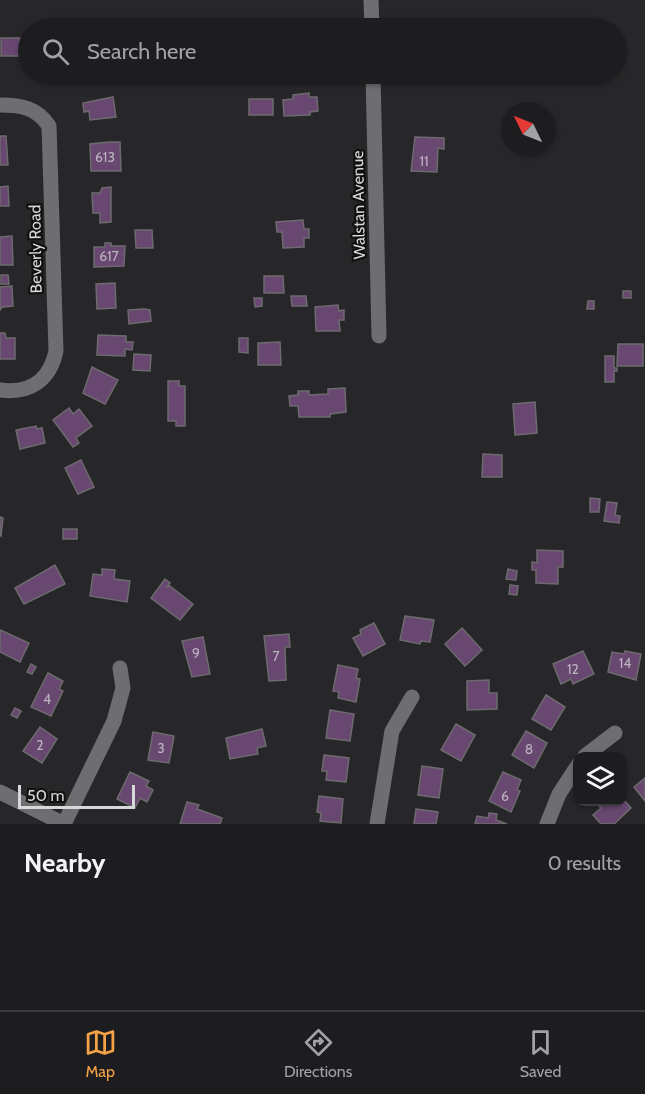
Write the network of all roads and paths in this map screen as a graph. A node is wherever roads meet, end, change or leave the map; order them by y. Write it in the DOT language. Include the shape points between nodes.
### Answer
graph roads {
  1 [pos="371,0"];
  2 [pos="372,18"];
  3 [pos="373,84"];
  4 [pos="0,105"];
  5 [pos="379,336"];
  6 [pos="0,390"];
  7 [pos="120,668"];
  8 [pos="412,697"];
  9 [pos="615,733"];
  10 [pos="590,752"];
  11 [pos="573,773"];
  12 [pos="0,792"];
  13 [pos="64,824"];
  14 [pos="377,824"];
  15 [pos="547,824"];
  1 -- 2 [label="street"];
  3 -- 5 [label="street, Walstan Avenue"];
  4 -- 6 [label="street, Beverly Road" via="34,110 49,126 56,351 49,374 40,382 22,390"];
  7 -- 13 [label="street" via="123,688 114,721"];
  8 -- 14 [label="street" via="392,731"];
  9 -- 10 [label="street"];
  11 -- 15 [label="street"];
  12 -- 13 [label="street"];
}
